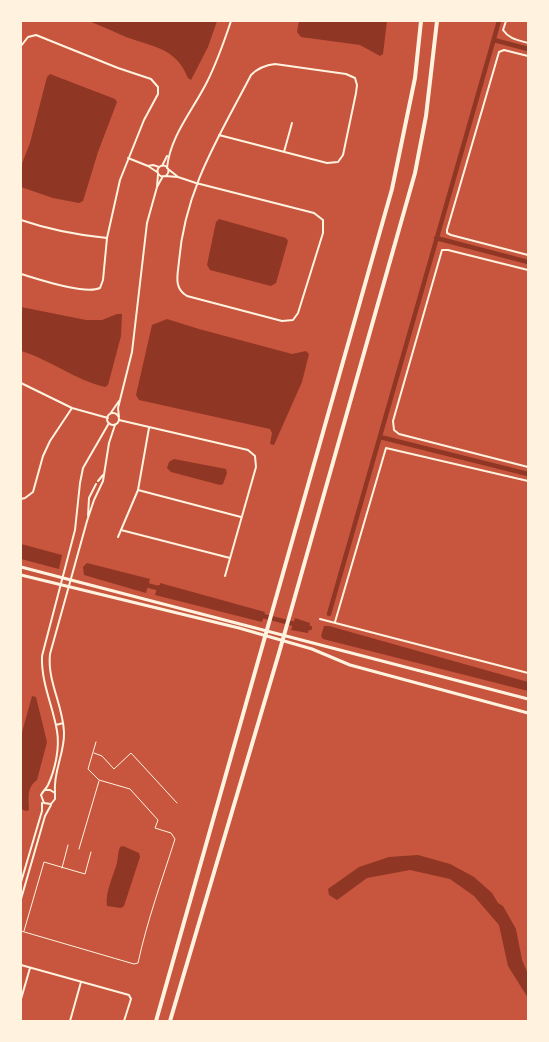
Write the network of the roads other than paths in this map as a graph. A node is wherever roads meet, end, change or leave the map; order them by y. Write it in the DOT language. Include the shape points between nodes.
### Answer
graph roads {
  1 [pos="231,21"];
  2 [pos="421,21"];
  3 [pos="437,21"];
  4 [pos="506,21"];
  5 [pos="528,43"];
  6 [pos="21,46"];
  7 [pos="528,56"];
  8 [pos="292,123"];
  9 [pos="219,135"];
  10 [pos="284,152"];
  11 [pos="168,156"];
  12 [pos="128,158"];
  13 [pos="148,166"];
  14 [pos="160,166"];
  15 [pos="167,168"];
  16 [pos="158,173"];
  17 [pos="164,176"];
  18 [pos="178,177"];
  19 [pos="196,183"];
  20 [pos="157,187"];
  21 [pos="21,220"];
  22 [pos="107,238"];
  23 [pos="528,255"];
  24 [pos="528,270"];
  25 [pos="21,274"];
  26 [pos="21,383"];
  27 [pos="120,398"];
  28 [pos="72,408"];
  29 [pos="110,415"];
  30 [pos="119,417"];
  31 [pos="108,418"];
  32 [pos="119,420"];
  33 [pos="109,423"];
  34 [pos="116,425"];
  35 [pos="149,428"];
  36 [pos="528,467"];
  37 [pos="103,474"];
  38 [pos="528,481"];
  39 [pos="138,490"];
  40 [pos="21,499"];
  41 [pos="242,518"];
  42 [pos="87,521"];
  43 [pos="121,530"];
  44 [pos="118,537"];
  45 [pos="230,558"];
  46 [pos="21,567"];
  47 [pos="21,575"];
  48 [pos="225,576"];
  49 [pos="63,578"];
  50 [pos="72,580"];
  51 [pos="61,585"];
  52 [pos="70,588"];
  53 [pos="320,619"];
  54 [pos="335,622"];
  55 [pos="528,672"];
  56 [pos="528,699"];
  57 [pos="528,713"];
  58 [pos="63,723"];
  59 [pos="56,725"];
  60 [pos="96,742"];
  61 [pos="93,753"];
  62 [pos="99,780"];
  63 [pos="45,790"];
  64 [pos="55,793"];
  65 [pos="42,801"];
  66 [pos="177,803"];
  67 [pos="51,804"];
  68 [pos="68,845"];
  69 [pos="79,849"];
  70 [pos="91,852"];
  71 [pos="62,868"];
  72 [pos="21,882"];
  73 [pos="21,899"];
  74 [pos="21,931"];
  75 [pos="24,932"];
  76 [pos="21,965"];
  77 [pos="30,968"];
  78 [pos="81,982"];
  79 [pos="21,999"];
  80 [pos="70,1021"];
  81 [pos="124,1021"];
  82 [pos="156,1021"];
  83 [pos="170,1021"];
  1 -- 11 [label="street" via="207,82 182,125"];
  2 -- 82 [label="highway" via="415,78 392,190"];
  3 -- 83 [label="highway" via="426,116 415,173 295,598"];
  4 -- 5 [label="street" via="503,30 506,35"];
  6 -- 12 [label="street" via="28,37 36,35 151,79 158,87 158,94"];
  7 -- 23 [label="street" via="504,50 499,52 447,233"];
  8 -- 10 [label="street"];
  9 -- 10 [label="street"];
  9 -- 10 [label="street" via="251,75 260,67 275,64 346,74 355,78 356,93 343,155 338,162 327,163"];
  9 -- 19 [label="street"];
  11 -- 14 [label="street"];
  11 -- 15 [label="street"];
  12 -- 13 [label="street"];
  12 -- 22 [label="street" via="120,180"];
  13 -- 14 [label="street"];
  13 -- 16 [label="street"];
  14 -- 15 [label="street"];
  14 -- 16 [label="street"];
  15 -- 17 [label="street"];
  15 -- 18 [label="street"];
  16 -- 17 [label="street"];
  16 -- 20 [label="street"];
  17 -- 18 [label="street"];
  17 -- 20 [label="street"];
  18 -- 19 [label="street"];
  19 -- 19 [label="street" via="314,213 323,220 322,232 298,313 293,320 282,321 182,293 177,283 180,244"];
  20 -- 27 [label="street" via="147,223 132,352"];
  21 -- 22 [label="street" via="54,230"];
  22 -- 25 [label="street" via="103,280 100,288 94,291"];
  24 -- 36 [label="street" via="442,250 393,421 394,430 399,434"];
  26 -- 28 [label="street"];
  27 -- 29 [label="street"];
  27 -- 30 [label="street"];
  28 -- 31 [label="street"];
  28 -- 40 [label="street" via="50,441 30,496"];
  29 -- 30 [label="street" via="115,414"];
  29 -- 31 [label="street"];
  30 -- 32 [label="street"];
  31 -- 33 [label="street"];
  32 -- 34 [label="street"];
  32 -- 35 [label="street"];
  33 -- 34 [label="street"];
  33 -- 49 [label="street" via="83,468 76,530"];
  34 -- 37 [label="street" via="111,433"];
  35 -- 39 [label="street"];
  35 -- 41 [label="street" via="248,450 255,456 256,467"];
  37 -- 42 [label="street" via="103,481"];
  37 -- 42 [label="street" via="89,498"];
  38 -- 54 [label="street" via="386,448"];
  39 -- 41 [label="street"];
  39 -- 43 [label="street"];
  41 -- 45 [label="street"];
  42 -- 50 [label="street"];
  43 -- 44 [label="street"];
  43 -- 45 [label="street"];
  45 -- 48 [label="street"];
  46 -- 49 [label="main road"];
  47 -- 51 [label="main road"];
  49 -- 50 [label="main road"];
  49 -- 51 [label="street"];
  50 -- 52 [label="street"];
  50 -- 56 [label="main road"];
  51 -- 52 [label="main road"];
  51 -- 59 [label="street" via="42,664"];
  52 -- 57 [label="main road" via="239,628 312,649 350,665"];
  52 -- 58 [label="street" via="49,662"];
  53 -- 54 [label="street"];
  54 -- 55 [label="street"];
  58 -- 59 [label="street"];
  58 -- 64 [label="street" via="63,744 55,778"];
  59 -- 63 [label="street" via="58,749"];
  60 -- 61 [label="lane"];
  61 -- 62 [label="lane" via="88,769"];
  61 -- 66 [label="lane" via="102,756 114,769 131,753"];
  62 -- 69 [label="lane"];
  62 -- 75 [label="lane" via="130,789 158,820 155,828 171,834 174,839 137,964"];
  63 -- 64 [label="street"];
  63 -- 65 [label="street" via="41,795"];
  64 -- 67 [label="street" via="56,799"];
  65 -- 67 [label="street"];
  65 -- 72 [label="street" via="42,811"];
  67 -- 73 [label="street" via="45,816"];
  68 -- 71 [label="lane"];
  70 -- 71 [label="lane" via="85,874"];
  71 -- 75 [label="lane" via="44,862"];
  74 -- 75 [label="lane"];
  76 -- 77 [label="street"];
  77 -- 78 [label="street"];
  77 -- 79 [label="street"];
  78 -- 80 [label="street"];
  78 -- 81 [label="street" via="129,995"];
}
